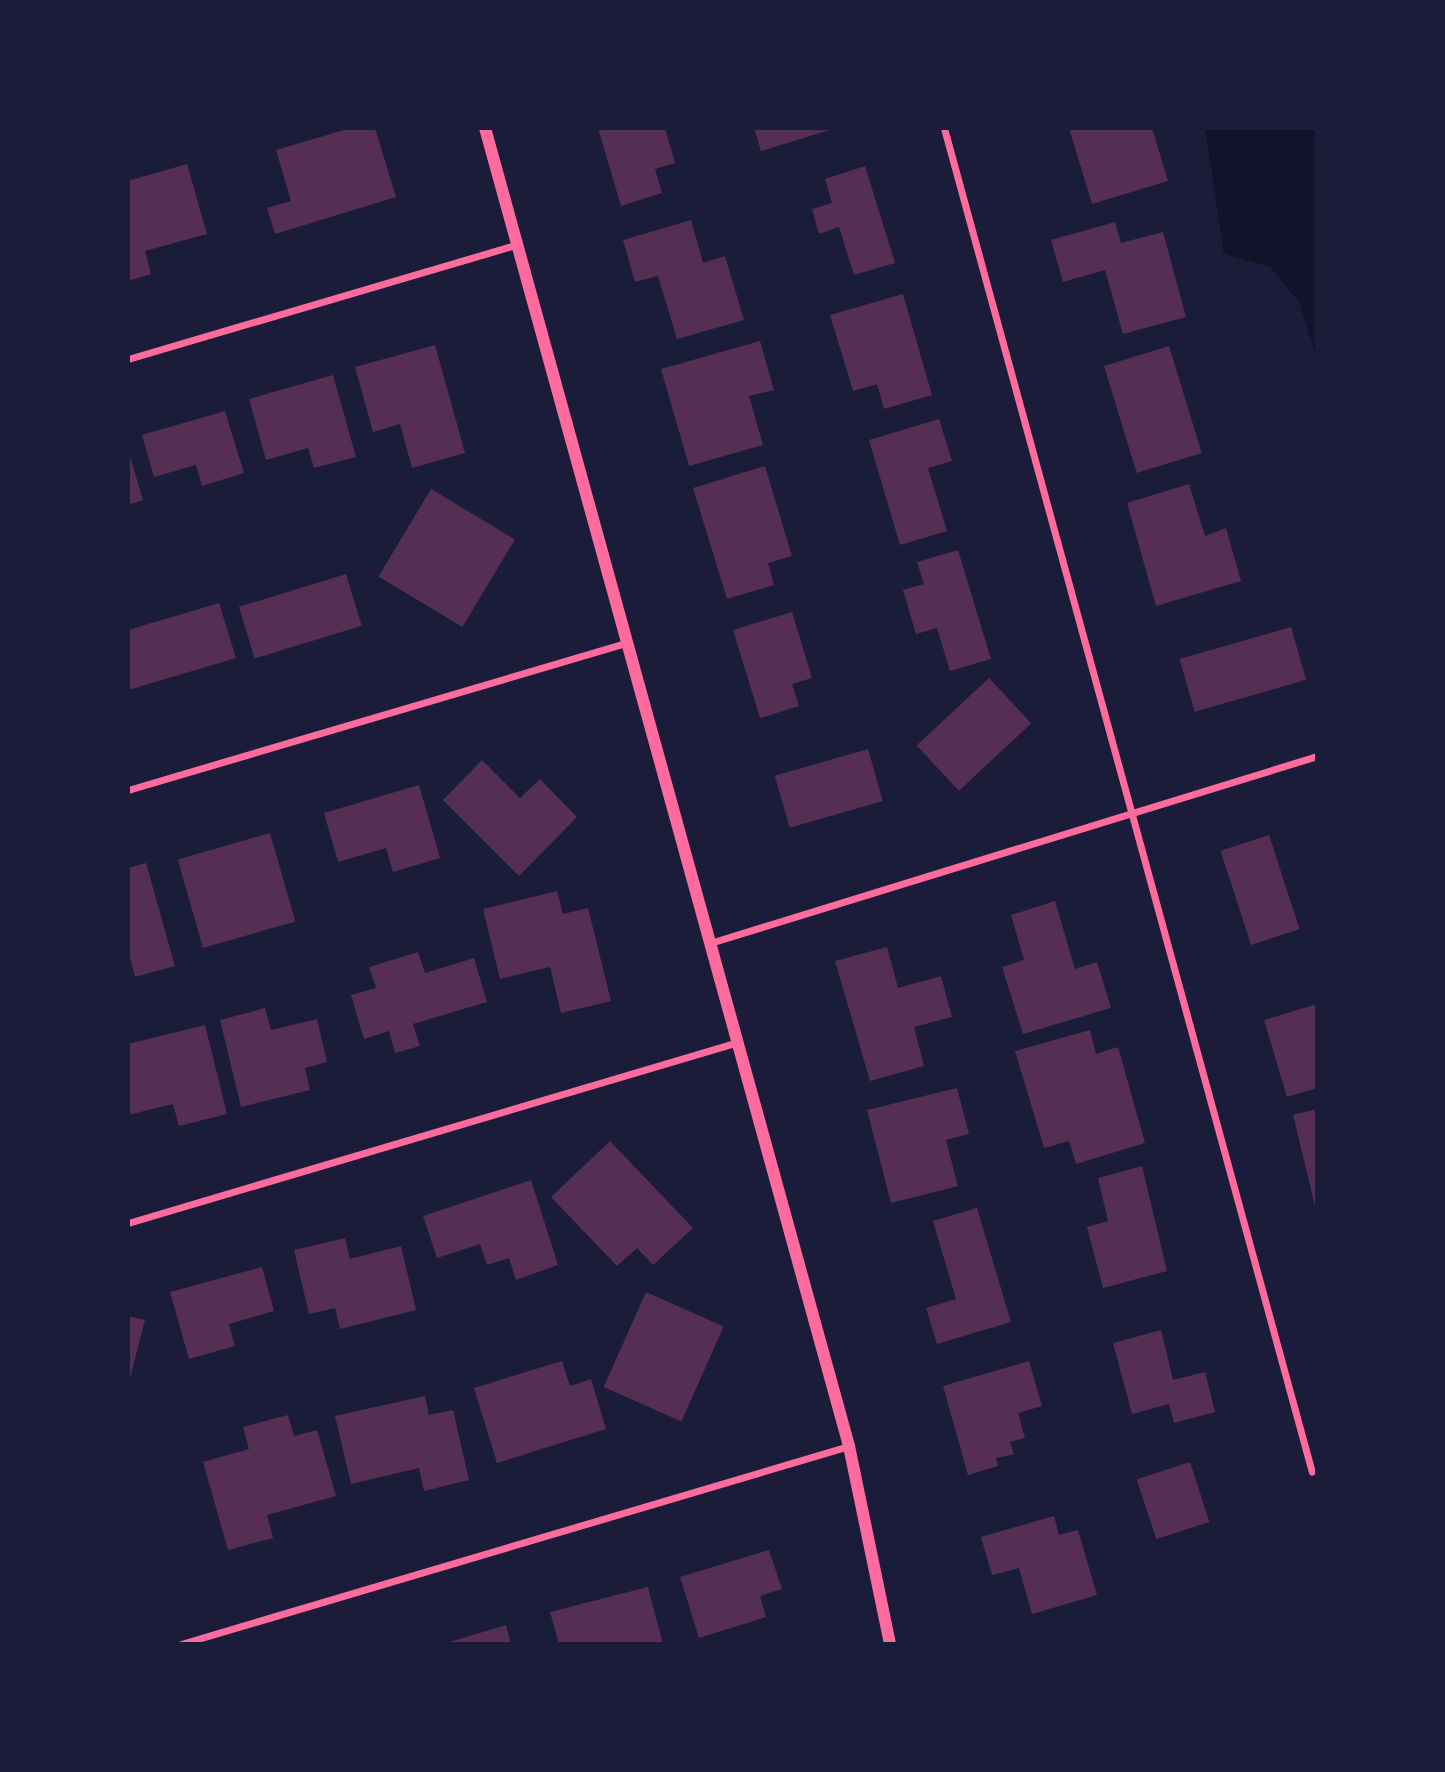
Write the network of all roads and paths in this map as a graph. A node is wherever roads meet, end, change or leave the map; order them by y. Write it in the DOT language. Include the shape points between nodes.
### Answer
graph roads {
  1 [pos="485,128"];
  2 [pos="944,128"];
  3 [pos="518,244"];
  4 [pos="128,359"];
  5 [pos="630,642"];
  6 [pos="1317,756"];
  7 [pos="128,790"];
  8 [pos="1133,814"];
  9 [pos="710,943"];
  10 [pos="738,1042"];
  11 [pos="128,1223"];
  12 [pos="849,1446"];
  13 [pos="1312,1472"];
  14 [pos="181,1644"];
  15 [pos="890,1644"];
  1 -- 3 [label="street"];
  2 -- 8 [label="street"];
  3 -- 4 [label="street"];
  3 -- 5 [label="street"];
  5 -- 7 [label="street"];
  5 -- 9 [label="street"];
  6 -- 8 [label="street"];
  8 -- 9 [label="street"];
  8 -- 13 [label="street"];
  9 -- 10 [label="street"];
  10 -- 11 [label="street"];
  10 -- 12 [label="street"];
  12 -- 14 [label="street"];
  12 -- 15 [label="street"];
}
